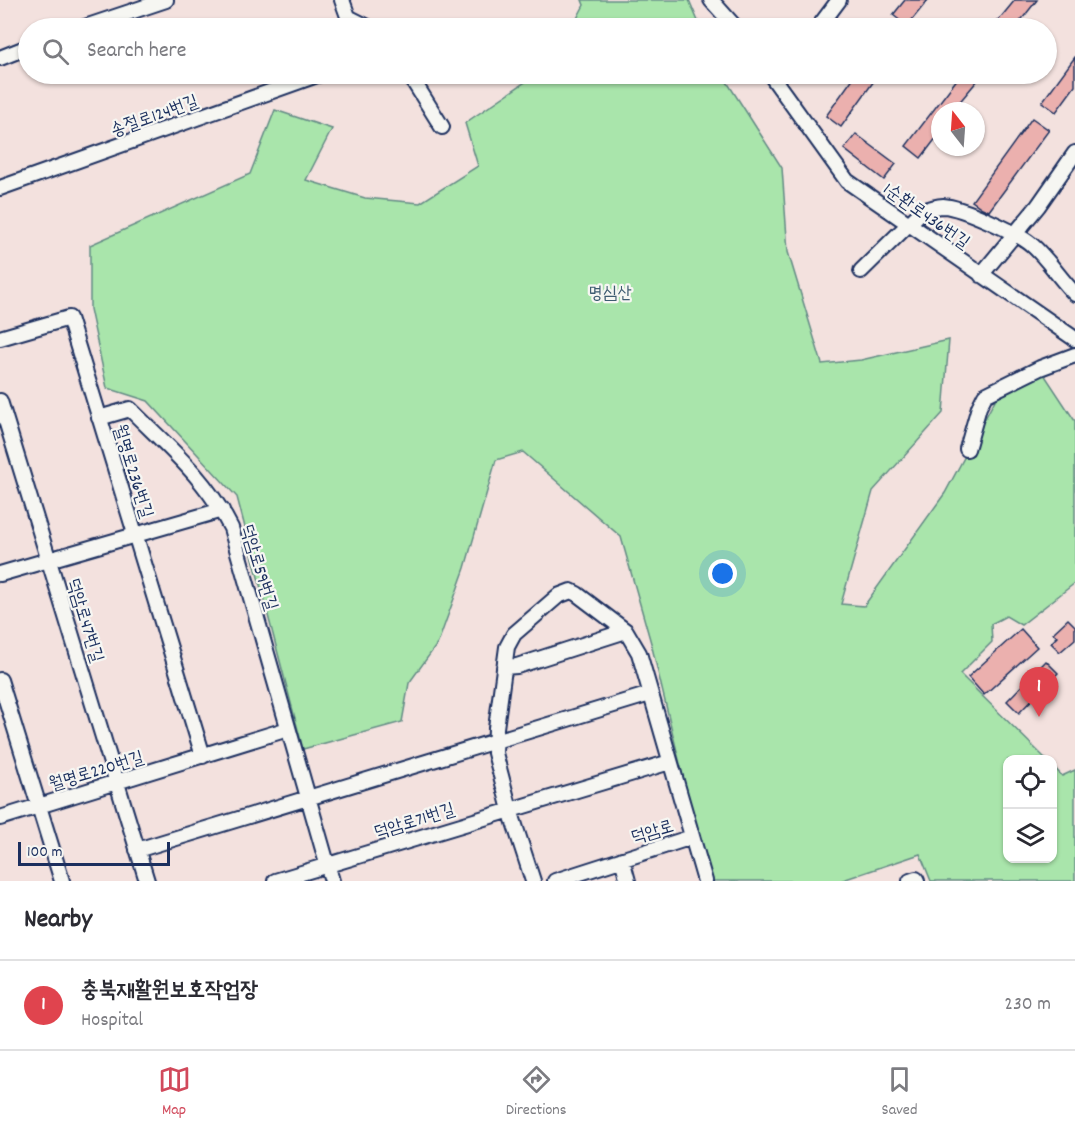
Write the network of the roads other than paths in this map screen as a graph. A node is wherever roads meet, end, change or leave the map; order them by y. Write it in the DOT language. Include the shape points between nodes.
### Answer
graph roads {
  1 [pos="166,0"];
  2 [pos="342,0"];
  3 [pos="711,0"];
  4 [pos="839,0"];
  5 [pos="112,18"];
  6 [pos="348,18"];
  7 [pos="727,18"];
  8 [pos="826,18"];
  9 [pos="18,51"];
  10 [pos="0,58"];
  11 [pos="292,84"];
  12 [pos="415,84"];
  13 [pos="782,84"];
  14 [pos="442,128"];
  15 [pos="1075,153"];
  16 [pos="0,188"];
  17 [pos="908,224"];
  18 [pos="1015,234"];
  19 [pos="861,271"];
  20 [pos="981,275"];
  21 [pos="1075,294"];
  22 [pos="0,338"];
  23 [pos="1075,339"];
  24 [pos="1075,355"];
  25 [pos="0,401"];
  26 [pos="99,418"];
  27 [pos="967,449"];
  28 [pos="222,510"];
  29 [pos="134,534"];
  30 [pos="48,559"];
  31 [pos="0,574"];
  32 [pos="626,632"];
  33 [pos="504,667"];
  34 [pos="0,680"];
  35 [pos="650,694"];
  36 [pos="288,729"];
  37 [pos="495,741"];
  38 [pos="202,756"];
  39 [pos="670,762"];
  40 [pos="117,782"];
  41 [pos="308,798"];
  42 [pos="38,806"];
  43 [pos="510,810"];
  44 [pos="0,818"];
  45 [pos="692,837"];
  46 [pos="137,850"];
  47 [pos="622,859"];
  48 [pos="328,865"];
  49 [pos="62,881"];
  50 [pos="147,881"];
  51 [pos="275,881"];
  52 [pos="332,881"];
  53 [pos="533,881"];
  54 [pos="555,881"];
  55 [pos="628,881"];
  56 [pos="705,881"];
  57 [pos="910,881"];
  58 [pos="917,881"];
  1 -- 5 [label="street"];
  2 -- 6 [label="street"];
  3 -- 7 [label="street"];
  4 -- 8 [label="street"];
  9 -- 10 [label="street"];
  11 -- 16 [label="street, 송절로124번길"];
  12 -- 14 [label="street"];
  13 -- 17 [label="street, 1순환로436번길" via="847,180"];
  15 -- 18 [label="street"];
  17 -- 18 [label="street" via="921,212 944,206"];
  17 -- 19 [label="street"];
  17 -- 20 [label="street, 1순환로436번길"];
  18 -- 20 [label="street"];
  18 -- 21 [label="street" via="1032,245"];
  20 -- 23 [label="street, 1순환로436번길"];
  22 -- 26 [label="street, 월명로236번길" via="69,318"];
  24 -- 27 [label="street" via="985,395"];
  25 -- 30 [label="street, 덕암로47번길"];
  26 -- 28 [label="street, 덕암로59번길" via="130,409 186,464"];
  26 -- 29 [label="street, 월명로236번길"];
  28 -- 29 [label="street, 월명로236번길"];
  28 -- 36 [label="street, 덕암로59번길" via="231,528"];
  29 -- 30 [label="street, 월명로236번길"];
  29 -- 38 [label="street, 월명로236번길"];
  30 -- 31 [label="street, 월명로236번길"];
  30 -- 40 [label="street, 덕암로47번길"];
  32 -- 33 [label="street"];
  32 -- 33 [label="street" via="577,594 564,593 514,634"];
  32 -- 35 [label="street" via="639,653"];
  33 -- 37 [label="street"];
  34 -- 42 [label="street"];
  35 -- 37 [label="street"];
  35 -- 39 [label="street"];
  36 -- 38 [label="street, 월명로220번길"];
  36 -- 41 [label="street, 덕암로59번길"];
  37 -- 41 [label="street"];
  37 -- 43 [label="street"];
  38 -- 40 [label="street, 월명로220번길"];
  39 -- 43 [label="street, 덕암로71번길"];
  39 -- 45 [label="street"];
  40 -- 42 [label="street, 월명로220번길"];
  40 -- 46 [label="street, 덕암로47번길"];
  41 -- 46 [label="street"];
  41 -- 48 [label="street, 덕암로59번길"];
  42 -- 44 [label="street, 월명로220번길"];
  42 -- 49 [label="street"];
  43 -- 48 [label="street, 덕암로71번길"];
  43 -- 53 [label="street"];
  45 -- 47 [label="street, 덕암로"];
  45 -- 56 [label="street"];
  46 -- 50 [label="street, 덕암로47번길"];
  47 -- 54 [label="street, 덕암로"];
  47 -- 55 [label="street, 덕암로"];
  48 -- 51 [label="street"];
  48 -- 52 [label="street, 덕암로59번길"];
  57 -- 58 [label="street"];
}
